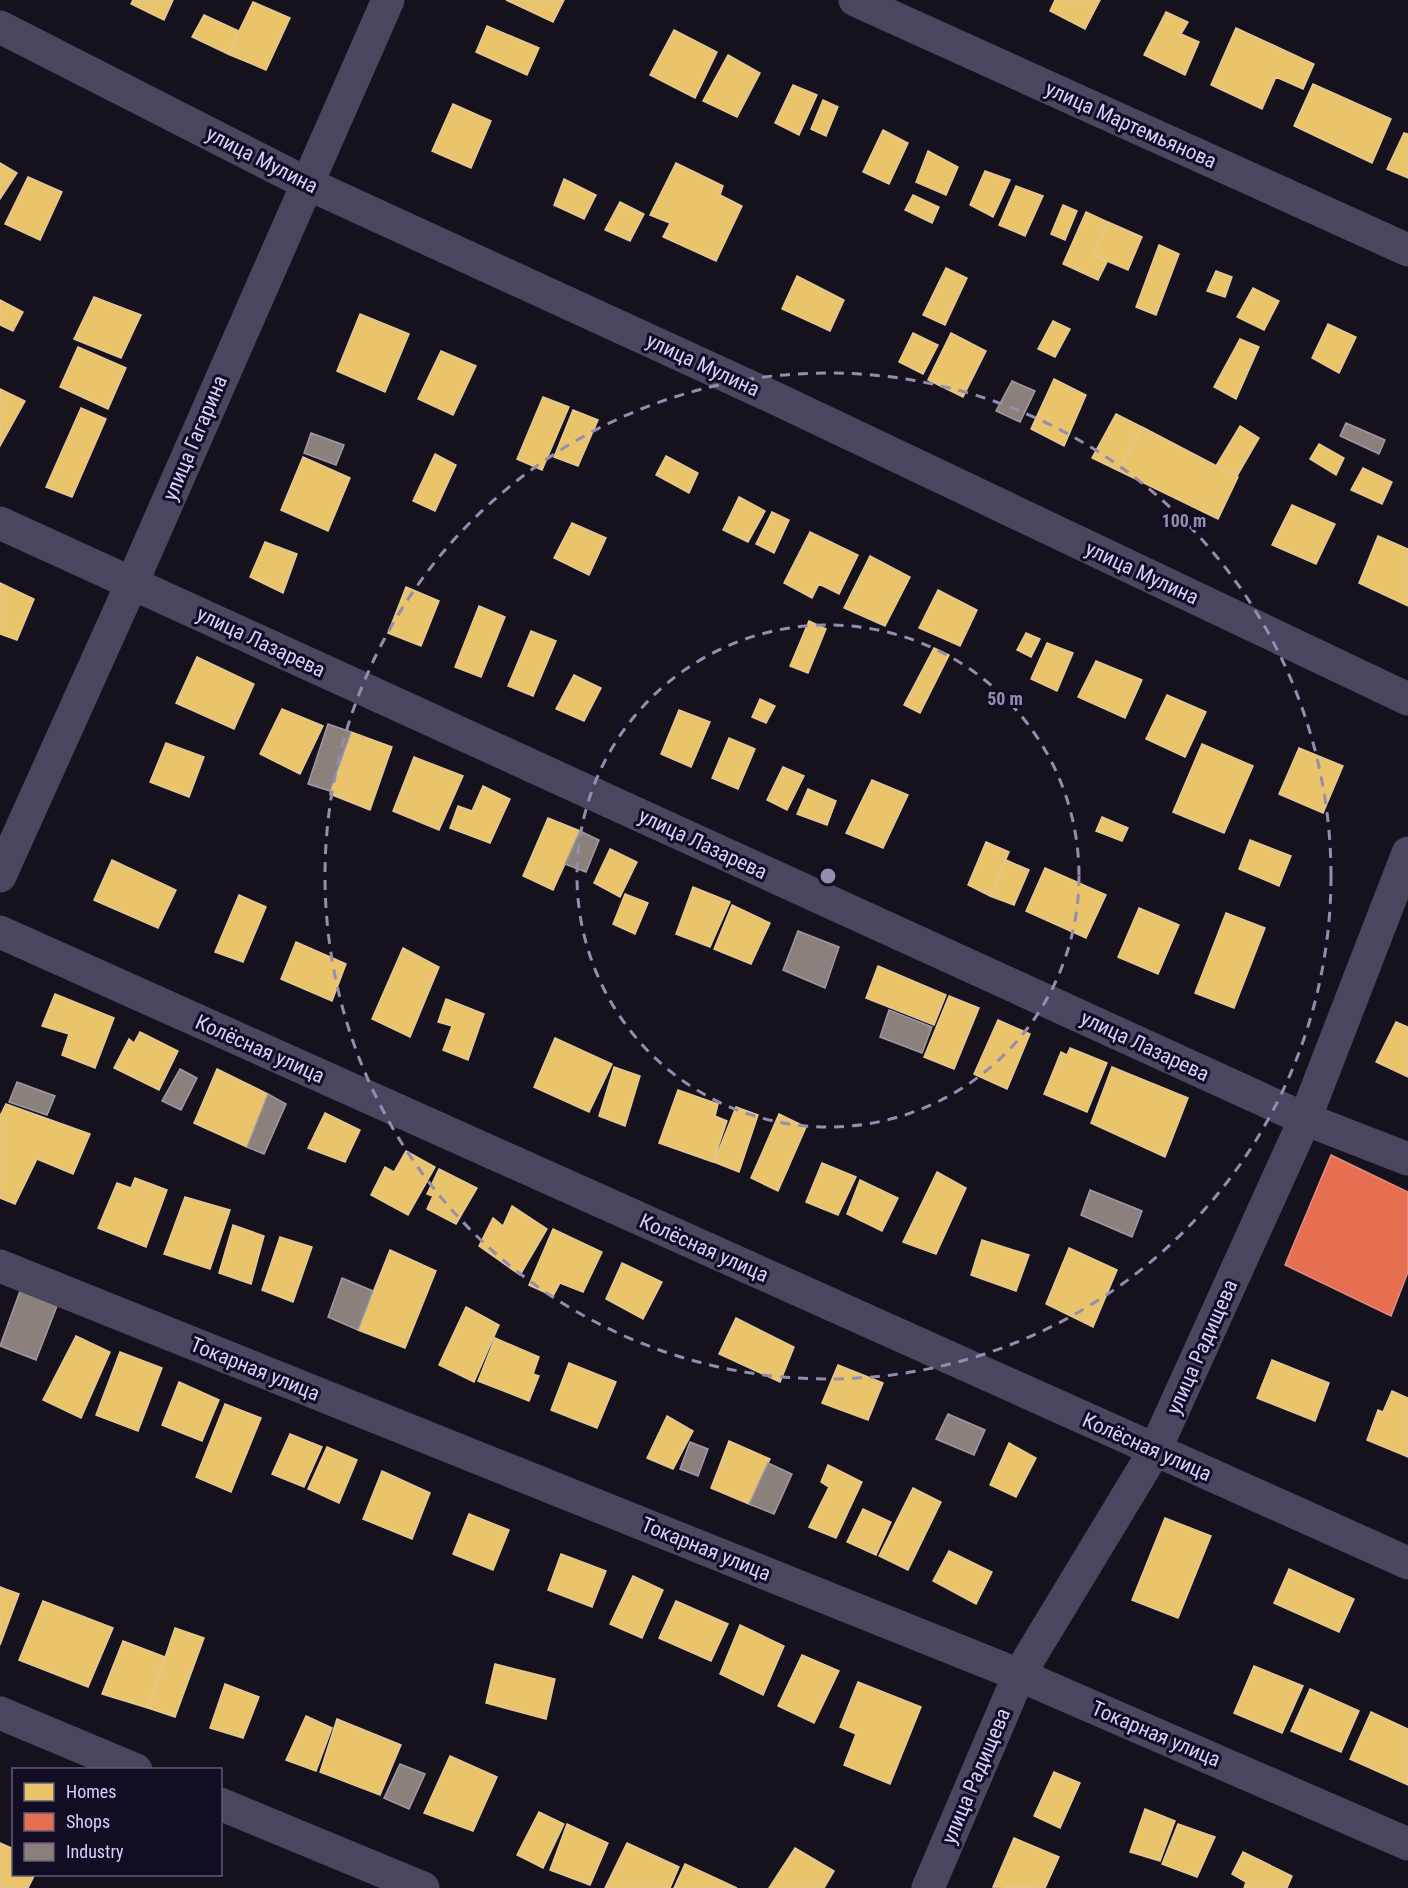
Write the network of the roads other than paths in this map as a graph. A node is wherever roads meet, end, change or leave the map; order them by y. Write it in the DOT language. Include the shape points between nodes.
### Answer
graph roads {
  1 [pos="388,0"];
  2 [pos="855,0"];
  3 [pos="0,27"];
  4 [pos="306,183"];
  5 [pos="1408,250"];
  6 [pos="0,523"];
  7 [pos="132,584"];
  8 [pos="1408,699"];
  9 [pos="1408,854"];
  10 [pos="0,876"];
  11 [pos="0,932"];
  12 [pos="1305,1119"];
  13 [pos="1408,1159"];
  14 [pos="0,1266"];
  15 [pos="1155,1450"];
  16 [pos="1408,1563"];
  17 [pos="1019,1675"];
  18 [pos="0,1713"];
  19 [pos="131,1768"];
  20 [pos="222,1805"];
  21 [pos="1408,1844"];
  22 [pos="423,1888"];
  23 [pos="928,1888"];
  1 -- 4 [label="street, улица Гагарина"];
  2 -- 5 [label="street, улица Мартемьянова"];
  3 -- 4 [label="street, улица Мулина"];
  4 -- 7 [label="street, улица Гагарина"];
  4 -- 8 [label="street, улица Мулина" via="779,400"];
  6 -- 7 [label="street, улица Лазарева"];
  7 -- 10 [label="street, улица Гагарина"];
  7 -- 12 [label="street, улица Лазарева"];
  9 -- 12 [label="street, улица Радищева"];
  11 -- 15 [label="street, Колёсная улица"];
  12 -- 13 [label="street, улица Лазарева"];
  12 -- 15 [label="street, улица Радищева"];
  14 -- 17 [label="street, Токарная улица"];
  15 -- 16 [label="street, Колёсная улица"];
  15 -- 17 [label="street, улица Радищева"];
  17 -- 21 [label="street, Токарная улица"];
  17 -- 23 [label="street, улица Радищева"];
  18 -- 19 [label="street"];
  20 -- 22 [label="street"];
}
